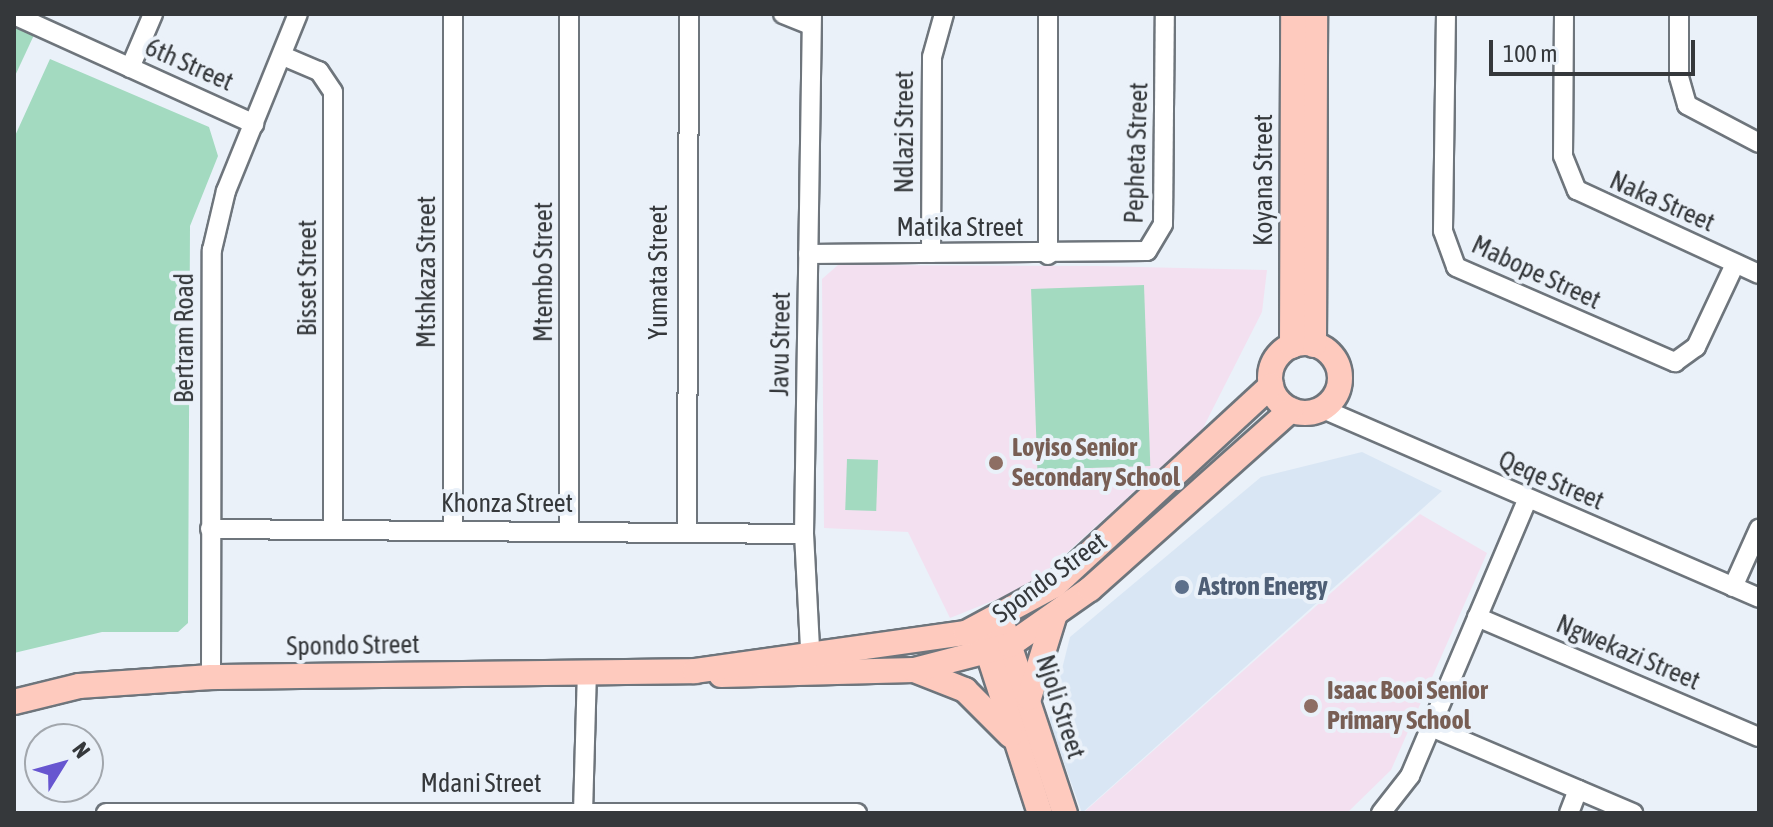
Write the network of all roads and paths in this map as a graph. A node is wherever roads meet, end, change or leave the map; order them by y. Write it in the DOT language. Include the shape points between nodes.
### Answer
graph roads {
  1 [pos="153,14"];
  2 [pos="298,14"];
  3 [pos="453,14"];
  4 [pos="569,14"];
  5 [pos="689,14"];
  6 [pos="783,14"];
  7 [pos="944,14"];
  8 [pos="1048,14"];
  9 [pos="1165,14"];
  10 [pos="1293,14"];
  11 [pos="1315,14"];
  12 [pos="1446,14"];
  13 [pos="1564,14"];
  14 [pos="1679,14"];
  15 [pos="18,15"];
  16 [pos="811,20"];
  17 [pos="283,56"];
  18 [pos="130,68"];
  19 [pos="254,124"];
  20 [pos="1759,143"];
  21 [pos="931,253"];
  22 [pos="808,254"];
  23 [pos="1048,255"];
  24 [pos="1111,255"];
  25 [pos="1735,264"];
  26 [pos="1759,274"];
  27 [pos="1303,345"];
  28 [pos="1271,386"];
  29 [pos="1323,409"];
  30 [pos="1291,410"];
  31 [pos="1527,500"];
  32 [pos="210,529"];
  33 [pos="333,529"];
  34 [pos="1759,529"];
  35 [pos="453,530"];
  36 [pos="687,530"];
  37 [pos="569,531"];
  38 [pos="804,534"];
  39 [pos="1733,587"];
  40 [pos="1759,598"];
  41 [pos="1054,617"];
  42 [pos="1477,617"];
  43 [pos="991,624"];
  44 [pos="999,649"];
  45 [pos="810,662"];
  46 [pos="914,670"];
  47 [pos="587,673"];
  48 [pos="211,677"];
  49 [pos="14,702"];
  50 [pos="1029,703"];
  51 [pos="1431,727"];
  52 [pos="1759,737"];
  53 [pos="1017,742"];
  54 [pos="1578,790"];
  55 [pos="236,811"];
  56 [pos="469,811"];
  57 [pos="113,812"];
  58 [pos="352,812"];
  59 [pos="583,812"];
  60 [pos="857,813"];
  61 [pos="1040,813"];
  62 [pos="1065,813"];
  63 [pos="1381,813"];
  64 [pos="1569,813"];
  65 [pos="1633,813"];
  1 -- 18 [label="street"];
  2 -- 17 [label="street, Bertram Road"];
  3 -- 35 [label="street, Mtshkaza Street"];
  4 -- 37 [label="street, Mtembo Street"];
  5 -- 36 [label="street, Yumata Street"];
  6 -- 16 [label="street"];
  7 -- 21 [label="street, Ndlazi Street" via="932,57"];
  8 -- 23 [label="street"];
  9 -- 24 [label="street, Pepheta Street" via="1162,232 1147,251"];
  10 -- 27 [label="main road, Koyana Street"];
  11 -- 27 [label="main road, Koyana Street"];
  12 -- 25 [label="street, Mabope Street" via="1443,231 1456,267 1675,362 1696,347"];
  13 -- 25 [label="street, Naka Street" via="1563,156 1577,190"];
  14 -- 20 [label="street" via="1679,77 1687,105"];
  15 -- 18 [label="street, 6th Street"];
  16 -- 22 [label="street, Javu Street"];
  17 -- 19 [label="street, Bertram Road"];
  17 -- 33 [label="street, Bisset Street" via="319,71 333,92"];
  18 -- 19 [label="street, 6th Street"];
  19 -- 32 [label="street, Bertram Road" via="226,191 212,250"];
  21 -- 22 [label="street, Matika Street"];
  21 -- 23 [label="street, Matika Street"];
  22 -- 38 [label="street, Javu Street"];
  23 -- 24 [label="street, Matika Street"];
  25 -- 26 [label="street, Naka Street"];
  27 -- 28 [label="main road" via="1274,362"];
  27 -- 29 [label="main road" via="1329,352 1340,374 1338,390"];
  28 -- 30 [label="main road"];
  28 -- 43 [label="main road, Spondo Street" via="1107,540"];
  29 -- 30 [label="main road"];
  29 -- 31 [label="street, Qeqe Street"];
  30 -- 41 [label="main road, Spondo Street"];
  31 -- 39 [label="street, Qeqe Street"];
  31 -- 42 [label="street"];
  32 -- 33 [label="street, Khonza Street"];
  32 -- 48 [label="street, Bertram Road"];
  33 -- 35 [label="street, Khonza Street"];
  34 -- 39 [label="street"];
  35 -- 37 [label="street, Khonza Street"];
  36 -- 37 [label="street, Khonza Street"];
  36 -- 38 [label="street, Khonza Street"];
  38 -- 45 [label="street, Javu Street"];
  39 -- 40 [label="street, Qeqe Street"];
  41 -- 44 [label="main road, Spondo Street"];
  41 -- 50 [label="main road"];
  42 -- 51 [label="street"];
  42 -- 52 [label="street, Ngwekazi Street"];
  43 -- 44 [label="main road, Njoli Street"];
  43 -- 45 [label="main road, Spondo Street"];
  44 -- 46 [label="main road, Spondo Street"];
  44 -- 50 [label="main road, Njoli Street"];
  44 -- 53 [label="main road, Njoli Street"];
  45 -- 46 [label="main road, Spondo Street"];
  45 -- 47 [label="main road, Spondo Street"];
  46 -- 53 [label="main road" via="965,690"];
  47 -- 48 [label="main road, Spondo Street"];
  47 -- 59 [label="street"];
  48 -- 49 [label="main road, Spondo Street" via="79,686"];
  50 -- 62 [label="main road, Njoli Street"];
  51 -- 54 [label="street"];
  51 -- 63 [label="street" via="1404,788"];
  53 -- 61 [label="main road, Njoli Street"];
  54 -- 64 [label="street"];
  54 -- 65 [label="street"];
  55 -- 57 [label="street, Mdani Street"];
  55 -- 58 [label="street, Mdani Street"];
  56 -- 58 [label="street, Mdani Street"];
  56 -- 59 [label="street, Mdani Street"];
  59 -- 60 [label="street, Mdani Street"];
}
